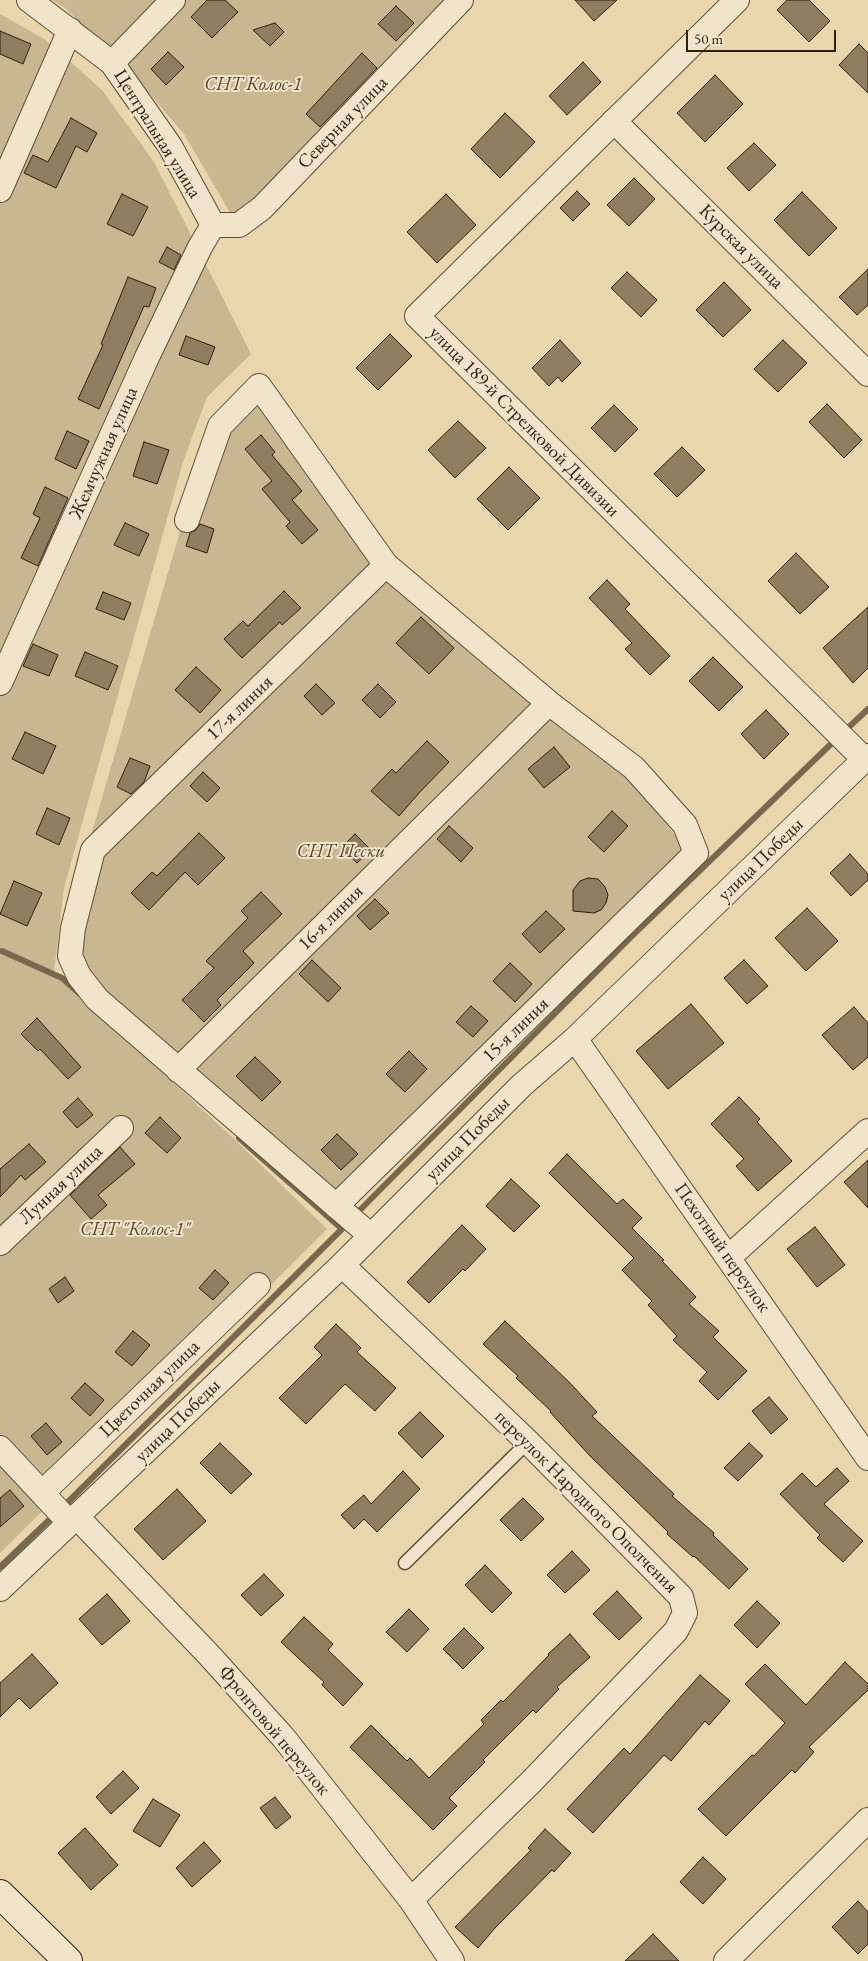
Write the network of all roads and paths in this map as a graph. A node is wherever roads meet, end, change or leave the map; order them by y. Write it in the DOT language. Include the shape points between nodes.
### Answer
graph roads {
  1 [pos="29,0"];
  2 [pos="173,0"];
  3 [pos="461,0"];
  4 [pos="737,0"];
  5 [pos="70,30"];
  6 [pos="112,63"];
  7 [pos="614,122"];
  8 [pos="0,190"];
  9 [pos="213,225"];
  10 [pos="868,374"];
  11 [pos="187,520"];
  12 [pos="386,565"];
  13 [pos="0,683"];
  14 [pos="549,703"];
  15 [pos="866,758"];
  16 [pos="575,1039"];
  17 [pos="178,1070"];
  18 [pos="121,1128"];
  19 [pos="868,1131"];
  20 [pos="336,1206"];
  21 [pos="371,1236"];
  22 [pos="0,1243"];
  23 [pos="728,1258"];
  24 [pos="342,1266"];
  25 [pos="258,1285"];
  26 [pos="528,1442"];
  27 [pos="0,1448"];
  28 [pos="868,1458"];
  29 [pos="42,1493"];
  30 [pos="74,1520"];
  31 [pos="405,1563"];
  32 [pos="0,1589"];
  33 [pos="867,1823"];
  34 [pos="0,1894"];
  35 [pos="411,1900"];
  36 [pos="68,1961"];
  37 [pos="452,1961"];
  38 [pos="726,1961"];
  1 -- 5 [label="street, Центральная улица"];
  2 -- 6 [label="street"];
  3 -- 9 [label="street, Северная улица" via="262,208 239,225"];
  4 -- 7 [label="street, улица 189-й Стрелковой Дивизии"];
  5 -- 6 [label="street, Центральная улица"];
  5 -- 8 [label="street"];
  6 -- 9 [label="street, Центральная улица" via="170,146"];
  7 -- 10 [label="street, Курская улица"];
  7 -- 15 [label="street, улица 189-й Стрелковой Дивизии" via="417,316"];
  9 -- 13 [label="street, Жемчужная улица" via="148,355"];
  11 -- 12 [label="street" via="220,426 259,386"];
  12 -- 14 [label="street"];
  12 -- 17 [label="street, 17-я линия" via="93,850 73,928 70,956 78,976 97,999"];
  14 -- 17 [label="street, 16-я линия"];
  14 -- 20 [label="street, 15-я линия" via="634,768 685,825 696,854"];
  15 -- 16 [label="street, улица Победы"];
  16 -- 21 [label="street, улица Победы" via="522,1086"];
  16 -- 23 [label="street, Пехотный переулок"];
  17 -- 20 [label="street"];
  18 -- 22 [label="street, Лунная улица"];
  19 -- 23 [label="street"];
  20 -- 21 [label="street"];
  21 -- 24 [label="street, улица Победы"];
  23 -- 28 [label="street, Пехотный переулок"];
  24 -- 26 [label="street, переулок Народного Ополчения"];
  24 -- 30 [label="street, улица Победы"];
  25 -- 29 [label="street, Цветочная улица"];
  26 -- 31 [label="lane"];
  26 -- 35 [label="street, переулок Народного Ополчения" via="681,1596 685,1613 676,1631 524,1789"];
  27 -- 29 [label="street"];
  29 -- 30 [label="street"];
  30 -- 32 [label="street, улица Победы"];
  30 -- 35 [label="street, Фронтовой переулок" via="209,1655 283,1737"];
  33 -- 38 [label="street"];
  34 -- 36 [label="main road"];
  35 -- 37 [label="street, Фронтовой переулок"];
}
